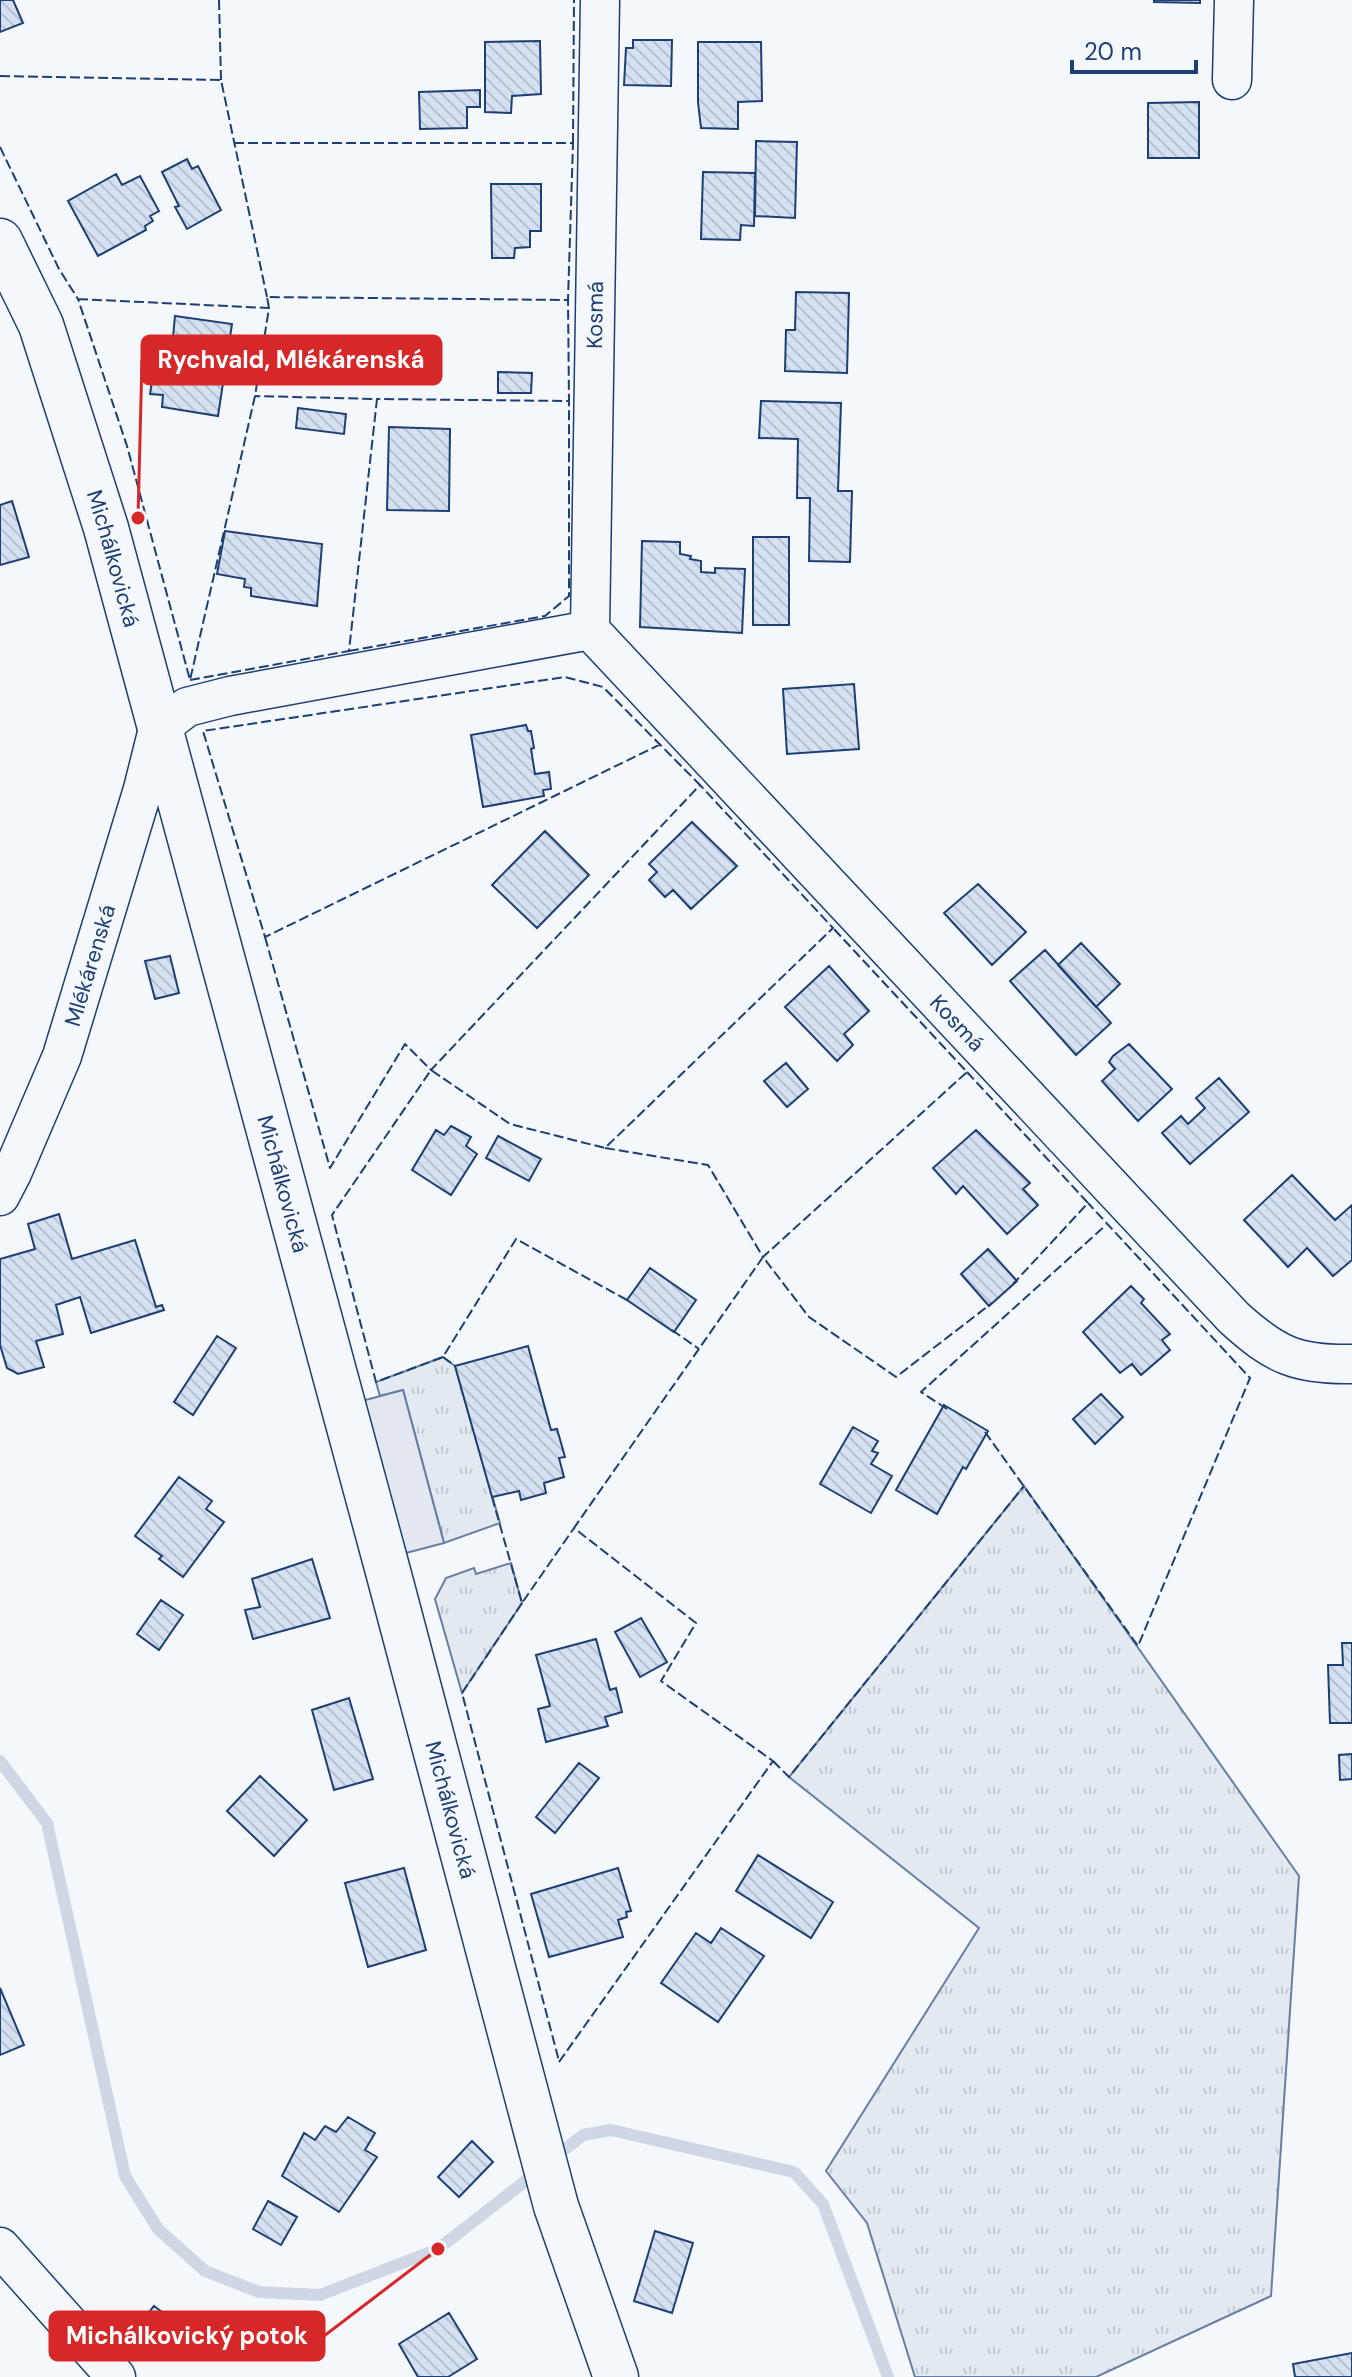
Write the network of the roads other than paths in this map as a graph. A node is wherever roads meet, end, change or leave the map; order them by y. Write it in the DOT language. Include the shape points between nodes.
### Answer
graph roads {
  1 [pos="600,0"];
  2 [pos="1234,0"];
  3 [pos="1232,80"];
  4 [pos="0,241"];
  5 [pos="590,630"];
  6 [pos="158,729"];
  7 [pos="0,1196"];
  8 [pos="1352,1364"];
  9 [pos="0,2247"];
  10 [pos="116,2377"];
  11 [pos="616,2377"];
  1 -- 5 [label="street, Kosmá"];
  2 -- 3 [label="street"];
  4 -- 6 [label="street, Michálkovická" via="41,325 106,528"];
  5 -- 6 [label="street" via="230,696 187,707"];
  5 -- 8 [label="street, Kosmá" via="1234,1318 1259,1341 1291,1359"];
  6 -- 7 [label="street, Mlékárenská" via="62,1056"];
  6 -- 11 [label="street, Michálkovická" via="556,2206"];
  9 -- 10 [label="street"];
}
